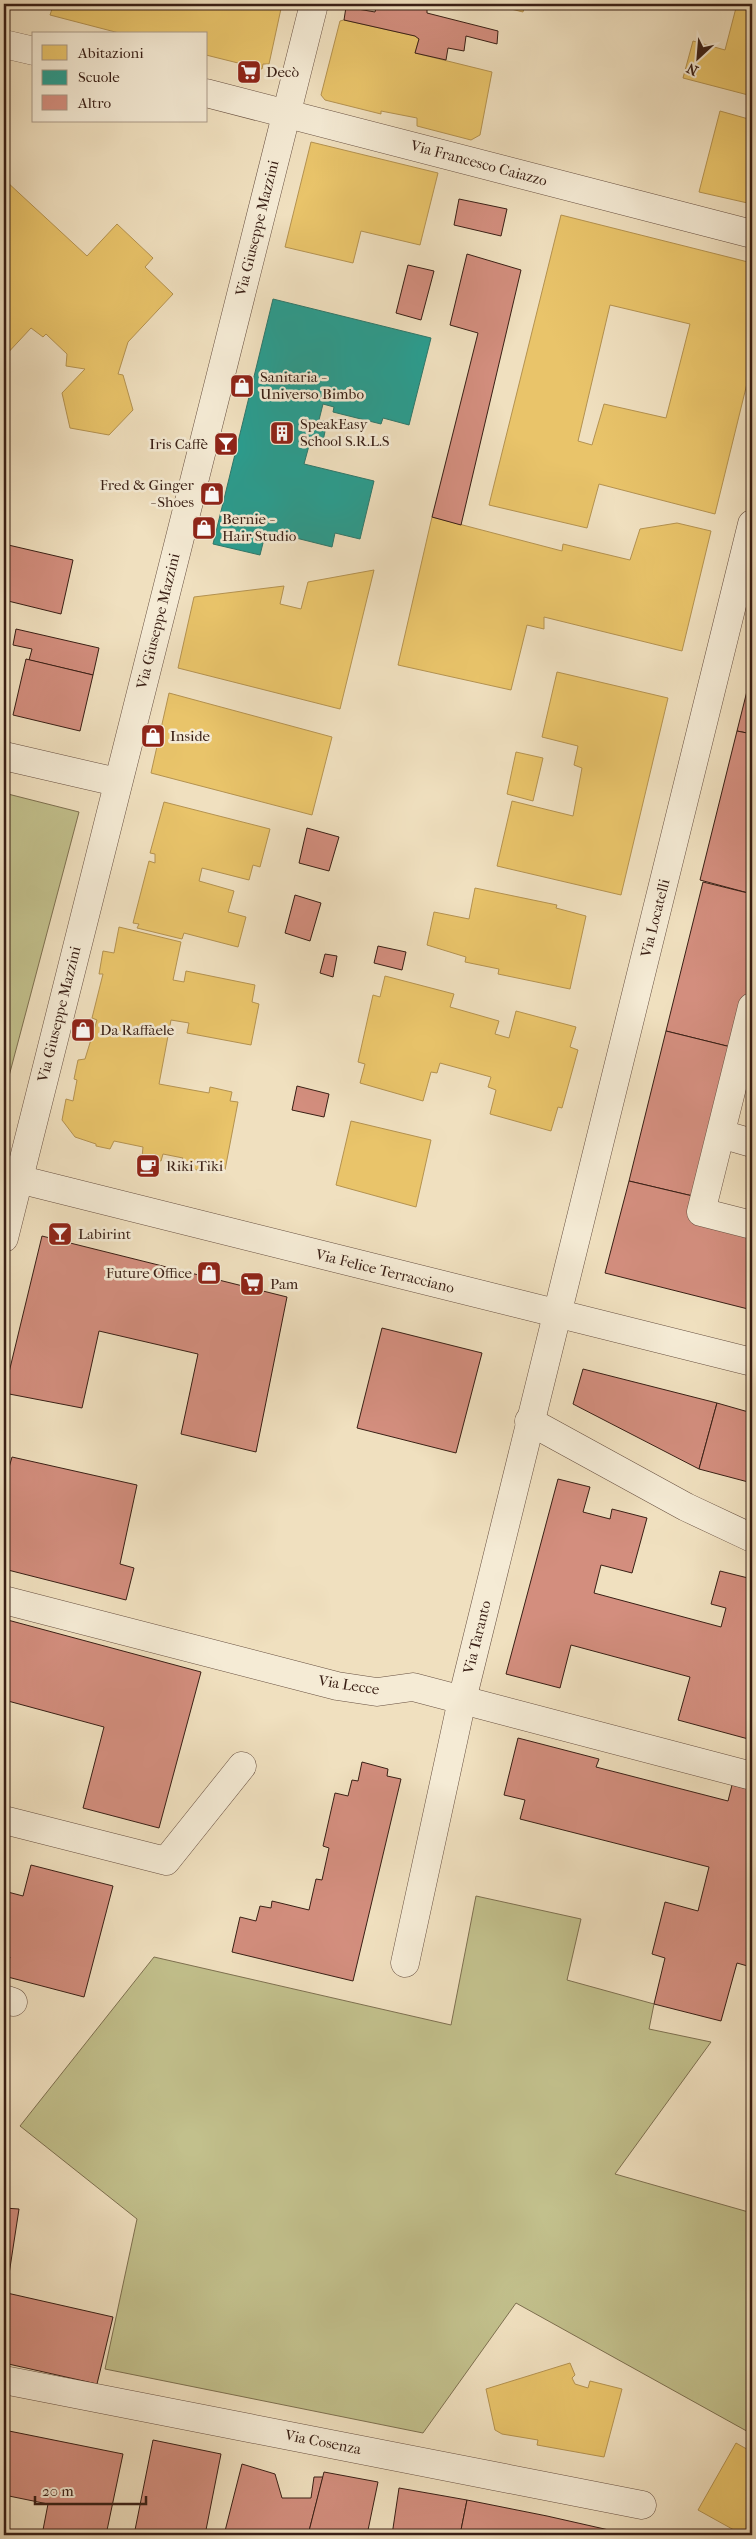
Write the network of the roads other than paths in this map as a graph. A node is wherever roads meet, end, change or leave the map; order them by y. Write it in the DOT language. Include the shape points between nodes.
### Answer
graph roads {
  1 [pos="314,4"];
  2 [pos="4,44"];
  3 [pos="32,51"];
  4 [pos="208,93"];
  5 [pos="286,112"];
  6 [pos="752,234"];
  7 [pos="752,524"];
  8 [pos="4,756"];
  9 [pos="118,782"];
  10 [pos="752,1007"];
  11 [pos="721,1134"];
  12 [pos="752,1143"];
  13 [pos="18,1179"];
  14 [pos="752,1225"];
  15 [pos="4,1238"];
  16 [pos="557,1313"];
  17 [pos="752,1362"];
  18 [pos="529,1421"];
  19 [pos="752,1538"];
  20 [pos="4,1600"];
  21 [pos="462,1700"];
  22 [pos="242,1766"];
  23 [pos="752,1776"];
  24 [pos="4,1820"];
  25 [pos="406,1963"];
  26 [pos="4,2380"];
  27 [pos="642,2505"];
  1 -- 5 [label="street, Via Giuseppe Mazzini"];
  2 -- 3 [label="street"];
  4 -- 5 [label="street, Via Francesco Caiazzo"];
  5 -- 6 [label="street, Via Francesco Caiazzo"];
  5 -- 9 [label="street, Via Giuseppe Mazzini"];
  7 -- 16 [label="street, Via Locatelli"];
  8 -- 9 [label="street"];
  9 -- 13 [label="street, Via Giuseppe Mazzini"];
  10 -- 11 [label="street"];
  11 -- 12 [label="street"];
  11 -- 14 [label="street" via="701,1212"];
  13 -- 15 [label="street, Via Giuseppe Mazzini"];
  13 -- 16 [label="street, Via Felice Terracciano"];
  16 -- 17 [label="street, Via Felice Terracciano"];
  16 -- 18 [label="street, Via Taranto"];
  18 -- 19 [label="street"];
  18 -- 21 [label="street, Via Taranto"];
  20 -- 21 [label="street, Via Lecce" via="337,1686 378,1692 414,1687"];
  21 -- 23 [label="street, Via Lecce"];
  21 -- 25 [label="street, Via Taranto"];
  22 -- 24 [label="street" via="166,1861"];
  26 -- 27 [label="street, Via Cosenza"];
}
